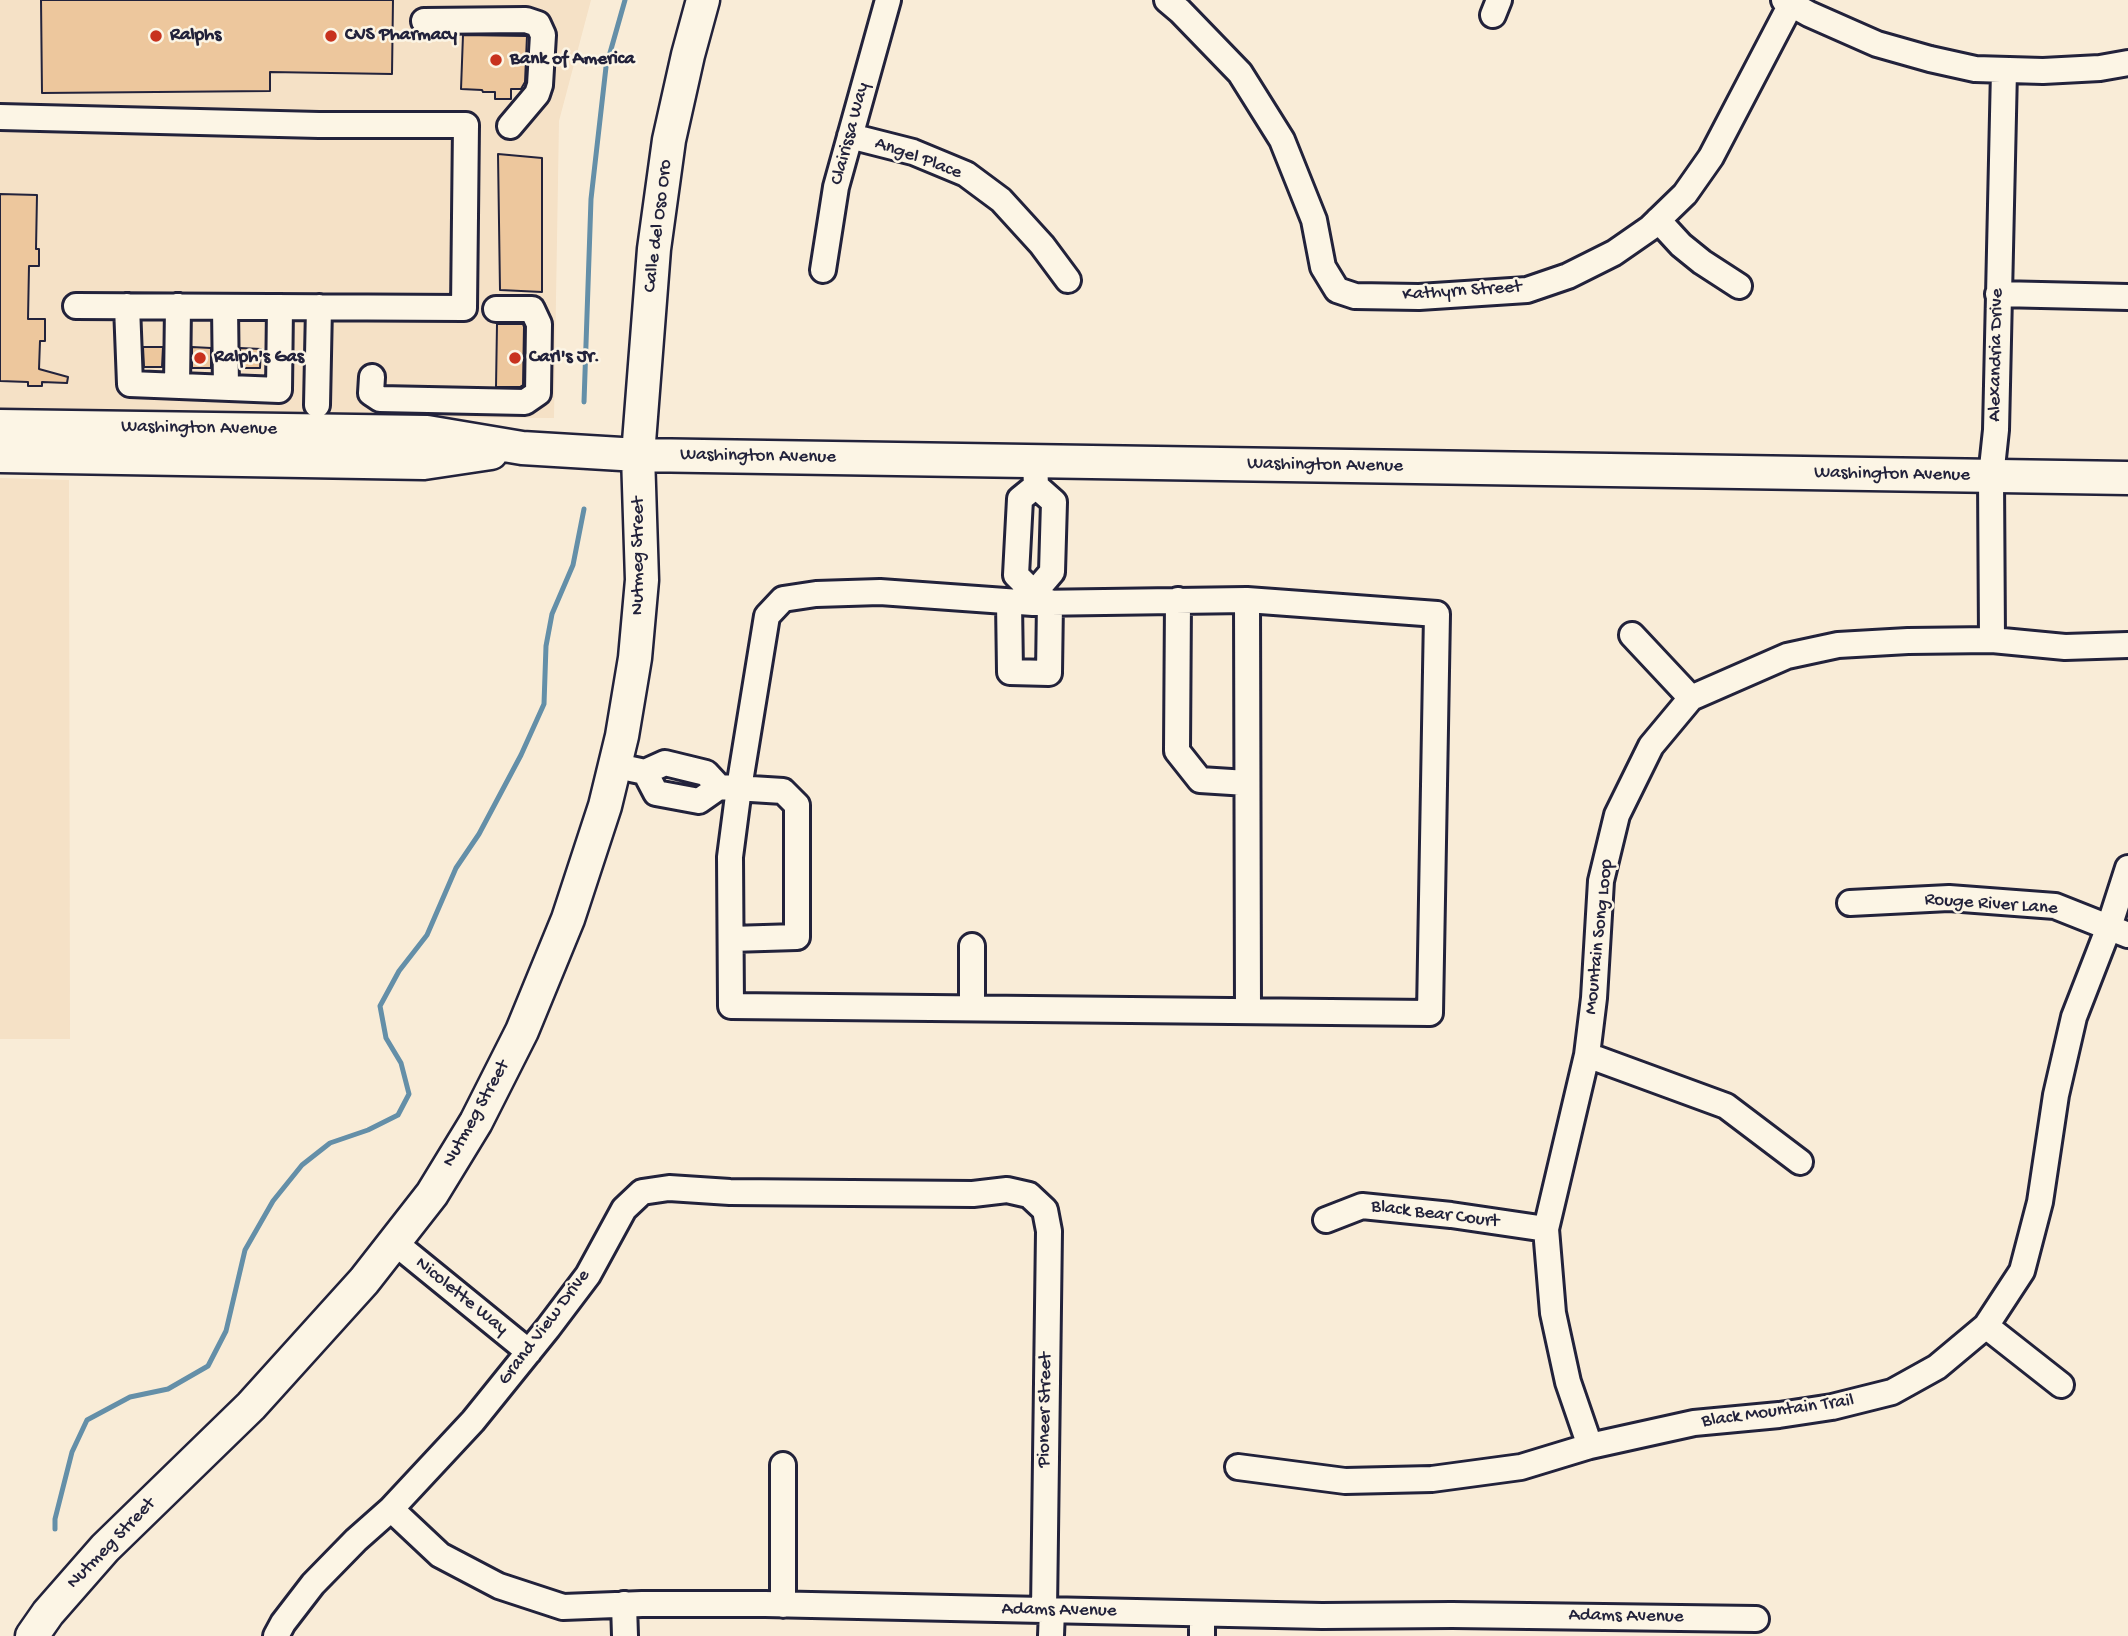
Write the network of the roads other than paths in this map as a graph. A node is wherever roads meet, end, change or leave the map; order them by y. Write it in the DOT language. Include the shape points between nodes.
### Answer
graph roads {
  1 [pos="704,0"];
  2 [pos="888,0"];
  3 [pos="1167,0"];
  4 [pos="1788,2"];
  5 [pos="424,21"];
  6 [pos="2128,64"];
  7 [pos="2004,70"];
  8 [pos="0,117"];
  9 [pos="510,126"];
  10 [pos="850,136"];
  11 [pos="1658,220"];
  12 [pos="822,270"];
  13 [pos="1068,280"];
  14 [pos="1739,286"];
  15 [pos="1998,294"];
  16 [pos="2128,297"];
  17 [pos="76,306"];
  18 [pos="127,306"];
  19 [pos="178,306"];
  20 [pos="225,307"];
  21 [pos="280,307"];
  22 [pos="318,307"];
  23 [pos="496,309"];
  24 [pos="372,377"];
  25 [pos="177,386"];
  26 [pos="226,388"];
  27 [pos="317,418"];
  28 [pos="0,426"];
  29 [pos="167,428"];
  30 [pos="522,448"];
  31 [pos="638,455"];
  32 [pos="0,456"];
  33 [pos="44,457"];
  34 [pos="184,458"];
  35 [pos="1035,473"];
  36 [pos="1991,477"];
  37 [pos="2128,478"];
  38 [pos="1017,554"];
  39 [pos="1052,555"];
  40 [pos="1039,599"];
  41 [pos="1178,600"];
  42 [pos="1247,600"];
  43 [pos="1009,602"];
  44 [pos="1632,635"];
  45 [pos="1992,640"];
  46 [pos="2128,645"];
  47 [pos="1691,698"];
  48 [pos="685,768"];
  49 [pos="630,769"];
  50 [pos="1247,783"];
  51 [pos="729,787"];
  52 [pos="678,797"];
  53 [pos="2128,868"];
  54 [pos="1850,903"];
  55 [pos="2118,931"];
  56 [pos="731,939"];
  57 [pos="972,946"];
  58 [pos="972,1008"];
  59 [pos="1248,1011"];
  60 [pos="1587,1055"];
  61 [pos="1800,1162"];
  62 [pos="1045,1210"];
  63 [pos="1326,1220"];
  64 [pos="1546,1229"];
  65 [pos="394,1242"];
  66 [pos="1986,1326"];
  67 [pos="529,1352"];
  68 [pos="2061,1385"];
  69 [pos="1590,1446"];
  70 [pos="783,1465"];
  71 [pos="1238,1467"];
  72 [pos="391,1509"];
  73 [pos="624,1604"];
  74 [pos="783,1605"];
  75 [pos="1048,1610"];
  76 [pos="1756,1619"];
  77 [pos="1163,1625"];
  78 [pos="1202,1625"];
  79 [pos="1353,1626"];
  80 [pos="1522,1626"];
  81 [pos="32,1636"];
  82 [pos="276,1636"];
  83 [pos="625,1636"];
  84 [pos="1051,1636"];
  1 -- 31 [label="main road, Calle del Oso Oro" via="669,140 654,249"];
  2 -- 10 [label="street, Clairissa Way"];
  3 -- 11 [label="street, Kathyrn Street" via="1240,73 1282,140 1314,220 1322,267 1338,290 1354,296 1419,297 1527,290 1614,253"];
  4 -- 7 [label="street" via="1877,44 1975,69"];
  4 -- 11 [label="street, Kathyrn Street" via="1711,157 1685,194"];
  5 -- 9 [label="street" via="526,20 538,24 543,35 540,85"];
  6 -- 7 [label="street"];
  7 -- 15 [label="street, Alexandria Drive"];
  8 -- 22 [label="street" via="466,125 464,308"];
  10 -- 12 [label="street, Clairissa Way"];
  10 -- 13 [label="street, Angel Place" via="913,152 966,174 1001,200"];
  11 -- 14 [label="street" via="1681,245"];
  15 -- 16 [label="street"];
  15 -- 36 [label="street, Alexandria Drive"];
  17 -- 18 [label="street"];
  18 -- 19 [label="street"];
  18 -- 25 [label="street" via="130,384"];
  19 -- 20 [label="street"];
  19 -- 25 [label="street"];
  20 -- 21 [label="street"];
  20 -- 26 [label="street"];
  21 -- 22 [label="street"];
  21 -- 26 [label="street" via="279,390"];
  22 -- 27 [label="street"];
  23 -- 24 [label="street" via="533,309 539,324 538,393 525,402 380,399 372,393"];
  25 -- 26 [label="street"];
  27 -- 29 [label="main road, Washington Avenue"];
  27 -- 30 [label="main road, Washington Avenue"];
  27 -- 34 [label="main road" via="310,442 211,447"];
  28 -- 29 [label="main road, Washington Avenue"];
  29 -- 33 [label="main road" via="139,444 64,447"];
  30 -- 31 [label="main road, Washington Avenue"];
  30 -- 34 [label="main road, Washington Avenue" via="424,463"];
  31 -- 35 [label="main road, Washington Avenue"];
  31 -- 49 [label="main road, Nutmeg Street" via="642,580 622,736"];
  32 -- 33 [label="main road, Washington Avenue"];
  33 -- 34 [label="main road, Washington Avenue"];
  35 -- 36 [label="main road, Washington Avenue"];
  35 -- 38 [label="street" via="1020,499"];
  35 -- 39 [label="street" via="1054,502"];
  36 -- 37 [label="main road, Washington Avenue"];
  36 -- 45 [label="street, Alexandria Drive"];
  38 -- 39 [label="street"];
  38 -- 40 [label="street" via="1016,575"];
  39 -- 40 [label="street" via="1052,572"];
  40 -- 41 [label="street"];
  40 -- 43 [label="street"];
  40 -- 43 [label="street" via="1049,673 1010,672"];
  41 -- 42 [label="street"];
  41 -- 50 [label="street" via="1177,751 1200,780"];
  42 -- 50 [label="street"];
  42 -- 59 [label="street" via="1437,614 1430,1013"];
  43 -- 51 [label="street" via="880,592 783,599 767,616"];
  44 -- 47 [label="street"];
  45 -- 46 [label="street, Mountain Song Loop" via="2065,647"];
  45 -- 47 [label="street, Mountain Song Loop" via="1838,645 1787,656"];
  47 -- 60 [label="street, Mountain Song Loop" via="1651,746 1617,815 1601,881"];
  48 -- 49 [label="street" via="665,763"];
  48 -- 51 [label="street" via="706,773"];
  48 -- 52 [label="street"];
  49 -- 52 [label="street" via="656,793"];
  49 -- 65 [label="main road, Nutmeg Street" via="605,806 568,919 522,1031 476,1122 432,1194"];
  50 -- 59 [label="street"];
  51 -- 52 [label="street" via="699,802"];
  51 -- 56 [label="street"];
  51 -- 56 [label="street" via="783,790 797,804 797,937"];
  53 -- 55 [label="street, Black Mountain Trail"];
  54 -- 55 [label="street, Rouge River Lane" via="1949,898 2055,906"];
  55 -- 66 [label="street, Black Mountain Trail" via="2074,1017 2056,1095 2040,1202 2022,1271"];
  56 -- 58 [label="street" via="731,1006"];
  57 -- 58 [label="street"];
  58 -- 59 [label="street"];
  60 -- 61 [label="street" via="1726,1106"];
  60 -- 64 [label="street, Mountain Song Loop"];
  62 -- 67 [label="street, Grand View Drive" via="1029,1195 1007,1190 972,1194 669,1188 642,1192 624,1209 588,1275"];
  62 -- 75 [label="street, Pioneer Street" via="1049,1231"];
  63 -- 64 [label="street, Black Bear Court" via="1362,1206"];
  64 -- 69 [label="street, Mountain Song Loop" via="1553,1313 1567,1381"];
  65 -- 67 [label="street, Nicolette Way"];
  65 -- 81 [label="main road, Nutmeg Street" via="251,1406 105,1548"];
  66 -- 68 [label="street"];
  66 -- 69 [label="street, Black Mountain Trail" via="1937,1367 1892,1392 1832,1407 1694,1423"];
  67 -- 72 [label="street, Grand View Drive"];
  69 -- 71 [label="street, Black Mountain Trail" via="1521,1467 1433,1479 1345,1481"];
  70 -- 74 [label="street"];
  72 -- 73 [label="street, Adams Avenue" via="440,1555 499,1586 563,1607"];
  72 -- 82 [label="street, Grand View Drive" via="313,1584"];
  73 -- 74 [label="street, Adams Avenue"];
  73 -- 83 [label="street"];
  74 -- 75 [label="street, Adams Avenue"];
  75 -- 77 [label="street, Adams Avenue"];
  75 -- 84 [label="street, Pioneer Street"];
  76 -- 80 [label="street, Adams Avenue"];
  77 -- 78 [label="street, Adams Avenue"];
  78 -- 79 [label="street, Adams Avenue"];
  79 -- 80 [label="street, Adams Avenue"];
}
